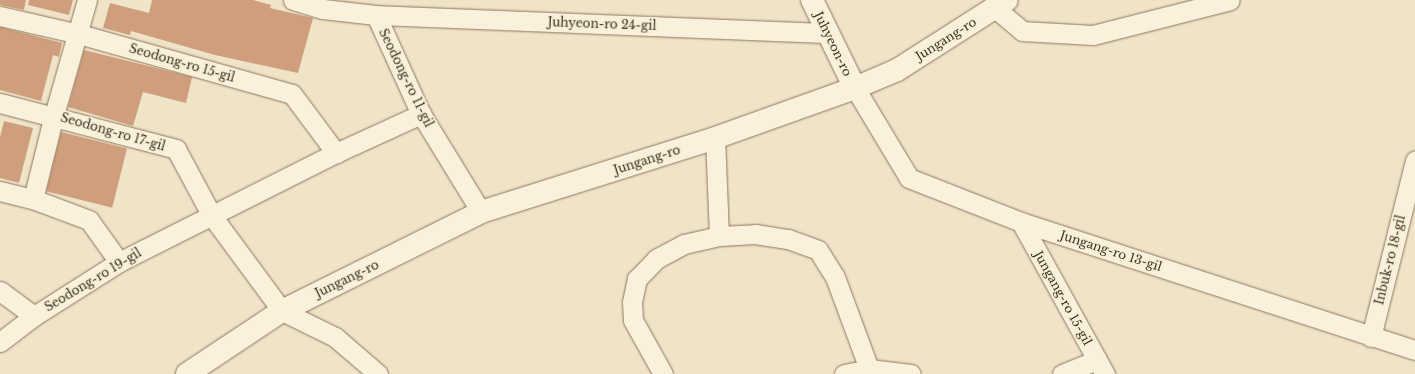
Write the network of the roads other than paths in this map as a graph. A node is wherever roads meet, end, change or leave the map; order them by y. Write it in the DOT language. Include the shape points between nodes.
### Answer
graph roads {
  1 [pos="87,0"];
  2 [pos="812,0"];
  3 [pos="1230,0"];
  4 [pos="311,2"];
  5 [pos="1001,4"];
  6 [pos="376,15"];
  7 [pos="0,16"];
  8 [pos="828,33"];
  9 [pos="79,34"];
  10 [pos="855,88"];
  11 [pos="0,103"];
  12 [pos="422,114"];
  13 [pos="54,115"];
  14 [pos="716,138"];
  15 [pos="336,153"];
  16 [pos="1415,160"];
  17 [pos="0,191"];
  18 [pos="33,199"];
  19 [pos="480,212"];
  20 [pos="212,216"];
  21 [pos="1022,222"];
  22 [pos="719,236"];
  23 [pos="119,262"];
  24 [pos="0,291"];
  25 [pos="282,311"];
  26 [pos="34,316"];
  27 [pos="1371,337"];
  28 [pos="0,342"];
  29 [pos="1415,350"];
  30 [pos="1101,367"];
  31 [pos="870,369"];
  32 [pos="187,374"];
  33 [pos="378,374"];
  34 [pos="663,374"];
  35 [pos="844,374"];
  36 [pos="911,374"];
  37 [pos="1062,374"];
  1 -- 9 [label="street"];
  2 -- 8 [label="street, Juhyeon-ro"];
  3 -- 5 [label="street" via="1093,35 1022,32"];
  4 -- 6 [label="street, Seodong-ro 11-gil"];
  5 -- 10 [label="street, Jungang-ro" via="897,70"];
  6 -- 8 [label="street, Juhyeon-ro 24-gil"];
  6 -- 12 [label="street, Seodong-ro 11-gil"];
  7 -- 9 [label="street, Seodong-ro 15-gil"];
  8 -- 10 [label="street, Juhyeon-ro"];
  9 -- 13 [label="street"];
  9 -- 15 [label="street, Seodong-ro 15-gil" via="292,94"];
  10 -- 14 [label="street, Jungang-ro"];
  10 -- 21 [label="street, Jungang-ro 13-gil" via="909,178"];
  11 -- 13 [label="street, Seodong-ro 17-gil"];
  12 -- 15 [label="street, Seodong-ro 19-gil"];
  12 -- 19 [label="street, Seodong-ro 11-gil"];
  13 -- 18 [label="street"];
  13 -- 20 [label="street, Seodong-ro 17-gil" via="176,149"];
  14 -- 19 [label="street, Jungang-ro"];
  14 -- 22 [label="street"];
  15 -- 20 [label="street, Seodong-ro 19-gil"];
  16 -- 27 [label="street, Inbuk-ro 18-gil"];
  17 -- 18 [label="street"];
  18 -- 23 [label="street" via="90,220"];
  19 -- 25 [label="street, Jungang-ro"];
  20 -- 23 [label="street, Seodong-ro 19-gil"];
  20 -- 25 [label="street"];
  21 -- 27 [label="street, Jungang-ro 13-gil"];
  21 -- 30 [label="street, Jungang-ro 15-gil"];
  22 -- 31 [label="street" via="755,234 788,239 818,250 835,276"];
  22 -- 34 [label="street" via="684,244 656,259 637,279 632,302 634,320"];
  23 -- 26 [label="street, Seodong-ro 19-gil"];
  24 -- 26 [label="street"];
  25 -- 32 [label="street, Jungang-ro"];
  25 -- 33 [label="street" via="335,337"];
  26 -- 28 [label="street, Seodong-ro 19-gil"];
  27 -- 29 [label="street, Jungang-ro 13-gil"];
  30 -- 37 [label="street"];
  31 -- 35 [label="street"];
  31 -- 36 [label="street"];
}
